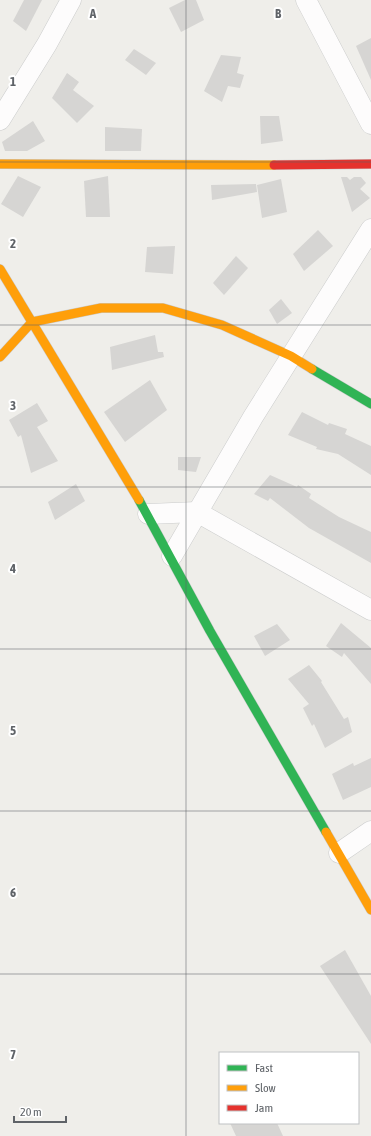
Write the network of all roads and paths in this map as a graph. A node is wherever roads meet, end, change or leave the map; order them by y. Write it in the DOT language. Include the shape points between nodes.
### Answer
graph roads {
  1 [pos="70,0"];
  2 [pos="306,0"];
  3 [pos="0,120"];
  4 [pos="371,124"];
  5 [pos="0,164"];
  6 [pos="371,164"];
  7 [pos="371,229"];
  8 [pos="0,269"];
  9 [pos="32,322"];
  10 [pos="291,356"];
  11 [pos="0,358"];
  12 [pos="371,404"];
  13 [pos="197,512"];
  14 [pos="148,514"];
  15 [pos="172,556"];
  16 [pos="371,610"];
  17 [pos="371,831"];
  18 [pos="339,853"];
  19 [pos="371,910"];
  1 -- 3 [label="street" via="47,44"];
  2 -- 4 [label="street"];
  5 -- 6 [label="street"];
  7 -- 10 [label="street"];
  8 -- 9 [label="street"];
  9 -- 10 [label="street" via="101,308 163,308 222,325"];
  9 -- 11 [label="street"];
  9 -- 14 [label="street"];
  10 -- 12 [label="street"];
  10 -- 13 [label="street"];
  13 -- 14 [label="street"];
  13 -- 15 [label="street"];
  13 -- 16 [label="street"];
  14 -- 15 [label="street"];
  15 -- 18 [label="street" via="210,631"];
  17 -- 18 [label="street"];
  18 -- 19 [label="street"];
}
